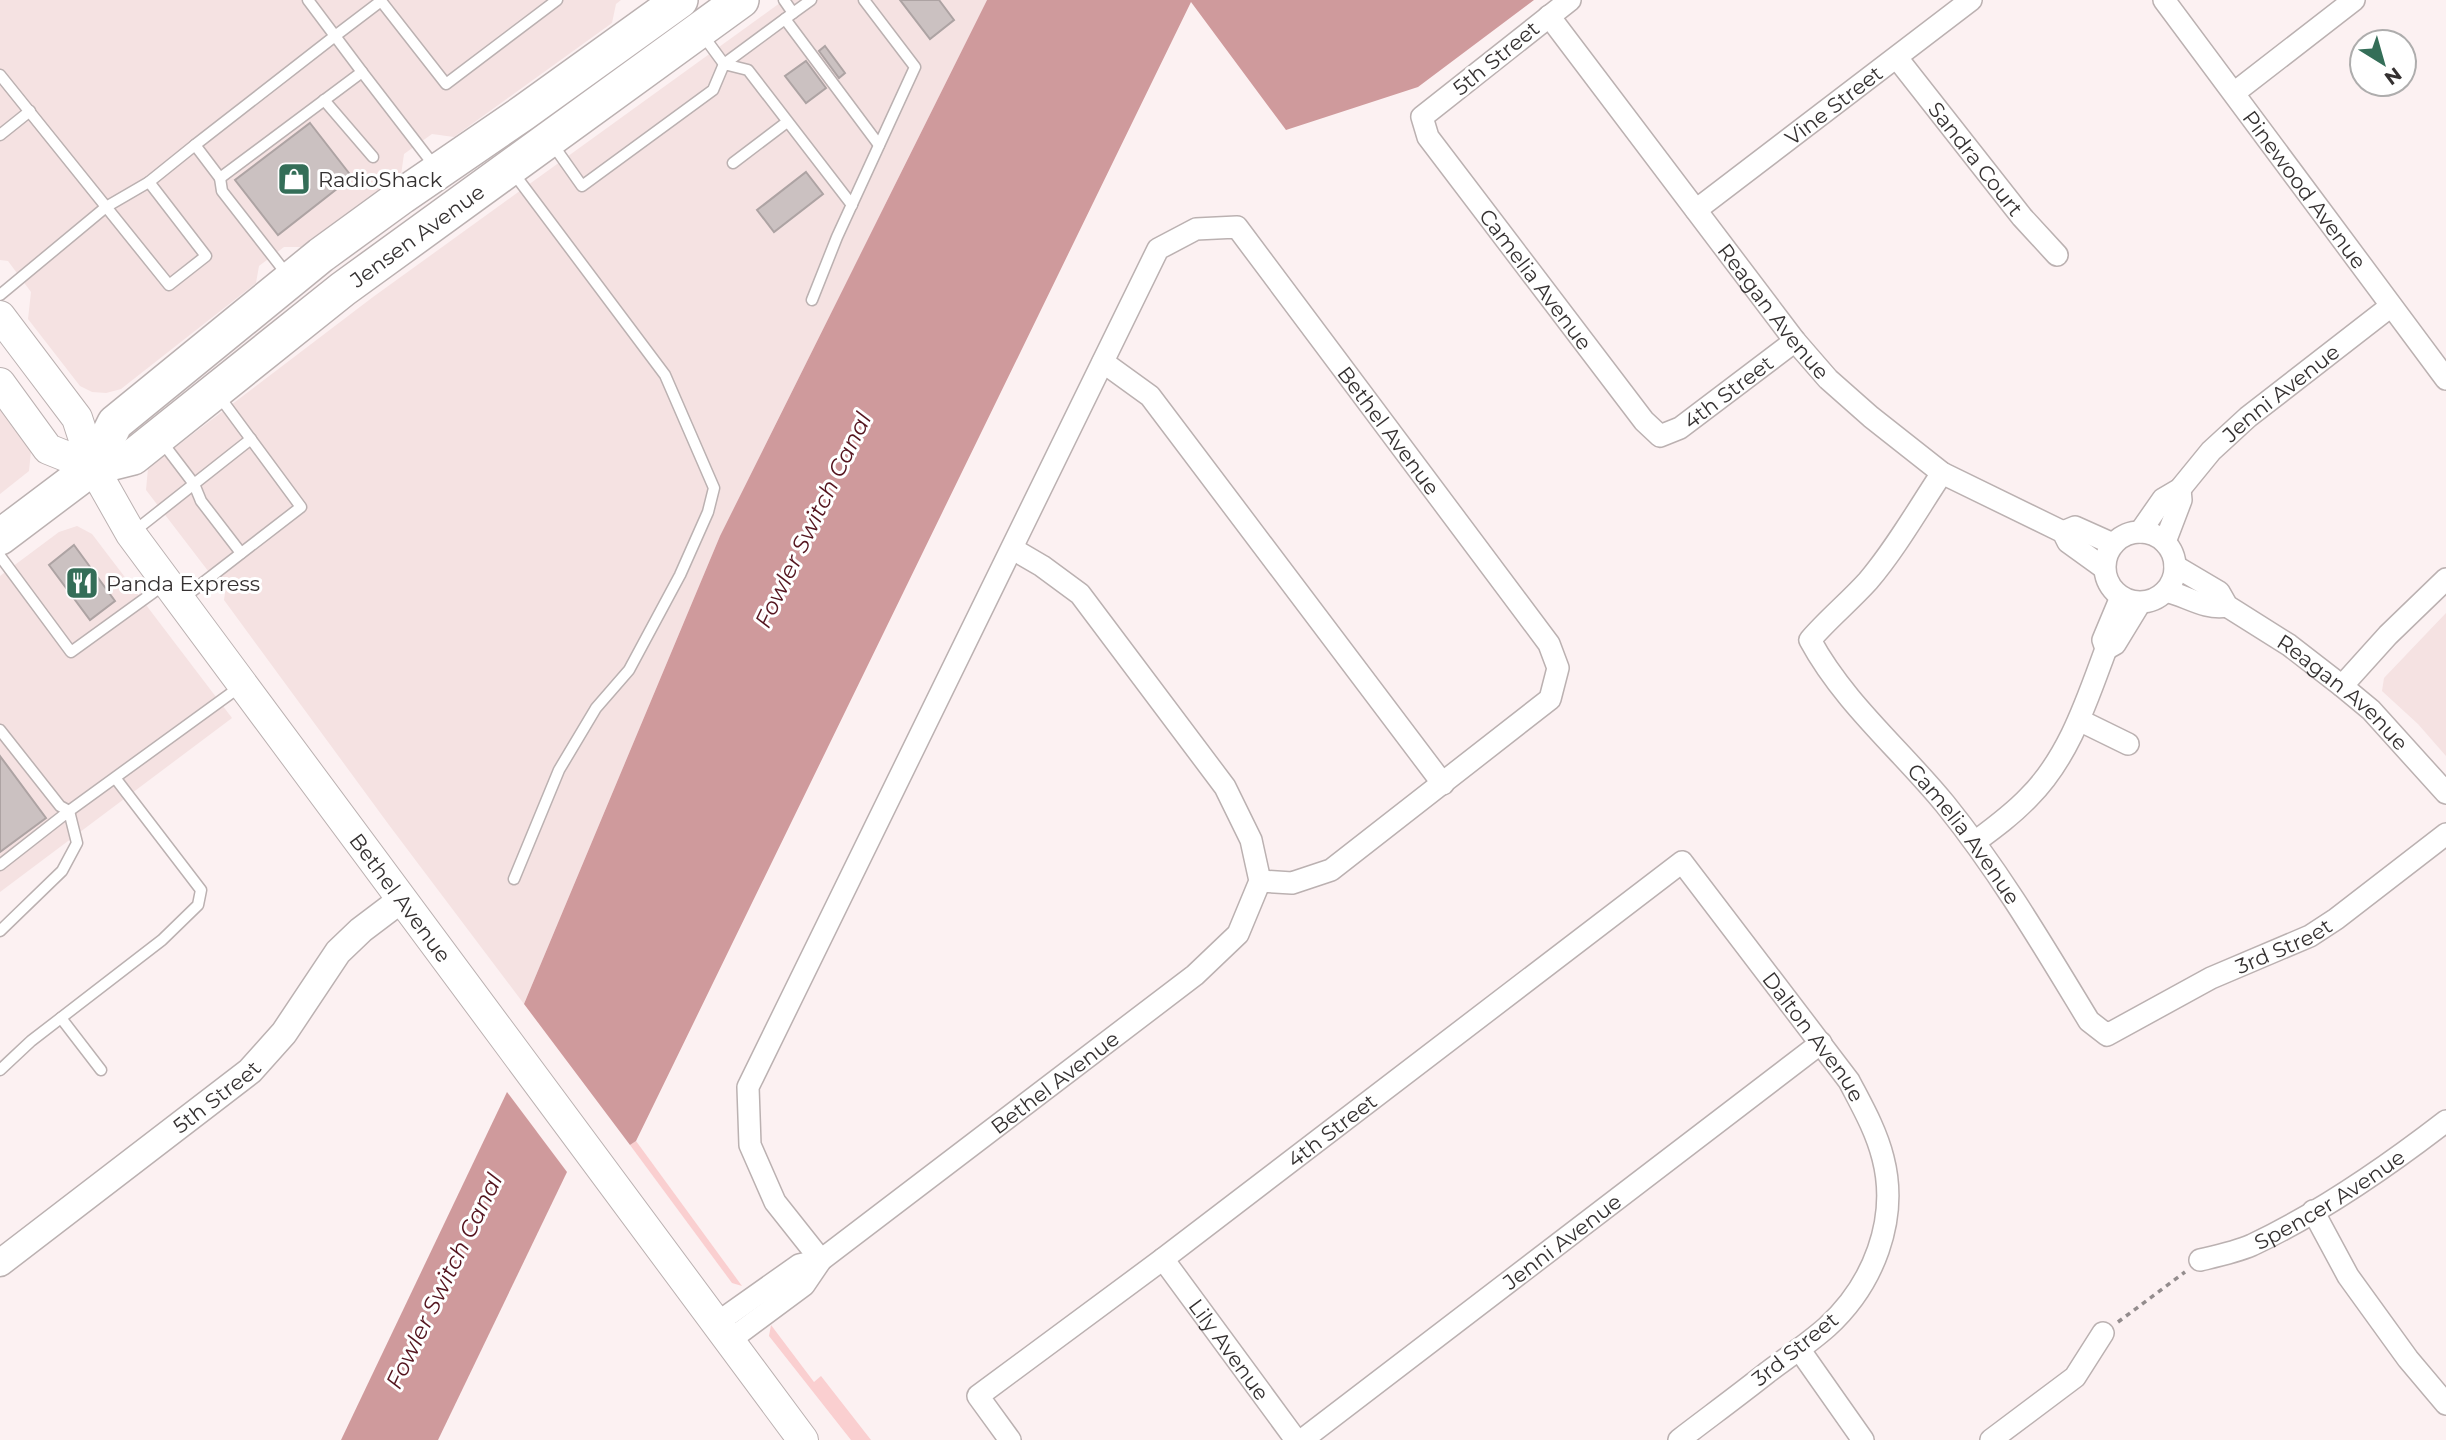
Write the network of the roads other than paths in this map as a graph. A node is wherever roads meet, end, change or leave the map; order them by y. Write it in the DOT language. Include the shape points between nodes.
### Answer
graph roads {
  1 [pos="308,0"];
  2 [pos="557,0"];
  3 [pos="715,0"];
  4 [pos="741,0"];
  5 [pos="784,0"];
  6 [pos="811,0"];
  7 [pos="864,0"];
  8 [pos="1570,0"];
  9 [pos="1971,0"];
  10 [pos="2164,0"];
  11 [pos="2354,0"];
  12 [pos="382,1"];
  13 [pos="666,4"];
  14 [pos="789,16"];
  15 [pos="1549,16"];
  16 [pos="700,32"];
  17 [pos="335,36"];
  18 [pos="1898,58"];
  19 [pos="724,64"];
  20 [pos="362,72"];
  21 [pos="0,75"];
  22 [pos="2234,93"];
  23 [pos="324,100"];
  24 [pos="30,111"];
  25 [pos="523,113"];
  26 [pos="1422,117"];
  27 [pos="788,122"];
  28 [pos="0,135"];
  29 [pos="549,140"];
  30 [pos="195,145"];
  31 [pos="879,145"];
  32 [pos="373,157"];
  33 [pos="733,163"];
  34 [pos="510,169"];
  35 [pos="438,170"];
  36 [pos="220,178"];
  37 [pos="149,182"];
  38 [pos="852,205"];
  39 [pos="106,207"];
  40 [pos="1696,210"];
  41 [pos="2057,255"];
  42 [pos="381,262"];
  43 [pos="290,280"];
  44 [pos="0,295"];
  45 [pos="812,300"];
  46 [pos="2391,306"];
  47 [pos="0,316"];
  48 [pos="1795,341"];
  49 [pos="1103,362"];
  50 [pos="2446,379"];
  51 [pos="0,383"];
  52 [pos="215,390"];
  53 [pos="1660,436"];
  54 [pos="158,437"];
  55 [pos="251,439"];
  56 [pos="93,467"];
  57 [pos="1942,473"];
  58 [pos="194,484"];
  59 [pos="2180,489"];
  60 [pos="2140,531"];
  61 [pos="2063,532"];
  62 [pos="131,534"];
  63 [pos="0,537"];
  64 [pos="2165,542"];
  65 [pos="2113,544"];
  66 [pos="1013,549"];
  67 [pos="241,553"];
  68 [pos="0,556"];
  69 [pos="2175,566"];
  70 [pos="2104,568"];
  71 [pos="2446,579"];
  72 [pos="174,591"];
  73 [pos="2166,591"];
  74 [pos="2130,600"];
  75 [pos="2227,606"];
  76 [pos="243,684"];
  77 [pos="2342,686"];
  78 [pos="2080,720"];
  79 [pos="0,730"];
  80 [pos="2128,744"];
  81 [pos="116,779"];
  82 [pos="1443,784"];
  83 [pos="2446,793"];
  84 [pos="69,811"];
  85 [pos="2446,834"];
  86 [pos="1975,842"];
  87 [pos="1682,862"];
  88 [pos="0,865"];
  89 [pos="514,879"];
  90 [pos="1260,881"];
  91 [pos="402,899"];
  92 [pos="0,931"];
  93 [pos="61,1018"];
  94 [pos="2107,1035"];
  95 [pos="1821,1043"];
  96 [pos="0,1070"];
  97 [pos="102,1070"];
  98 [pos="2446,1121"];
  99 [pos="2313,1211"];
  100 [pos="1884,1236"];
  101 [pos="1163,1259"];
  102 [pos="821,1260"];
  103 [pos="2200,1260"];
  104 [pos="0,1263"];
  105 [pos="723,1332"];
  106 [pos="2103,1333"];
  107 [pos="1800,1349"];
  108 [pos="2446,1404"];
  109 [pos="803,1440"];
  110 [pos="1010,1440"];
  111 [pos="1297,1440"];
  112 [pos="1302,1440"];
  113 [pos="1679,1440"];
  114 [pos="1863,1440"];
  115 [pos="1991,1440"];
  1 -- 17 [label="lane"];
  2 -- 12 [label="lane" via="446,84"];
  3 -- 16 [label="main road" via="699,16"];
  4 -- 16 [label="main road, Jensen Avenue"];
  5 -- 14 [label="lane"];
  6 -- 14 [label="lane"];
  7 -- 31 [label="lane" via="915,67"];
  8 -- 15 [label="street, 5th Street"];
  9 -- 18 [label="street, Vine Street"];
  10 -- 22 [label="street, Pinewood Avenue"];
  11 -- 22 [label="street"];
  12 -- 17 [label="lane"];
  13 -- 25 [label="main road, Jensen Avenue"];
  13 -- 29 [label="main road" via="657,38 566,107 552,122"];
  14 -- 19 [label="lane"];
  14 -- 31 [label="lane"];
  15 -- 26 [label="street, 5th Street"];
  15 -- 40 [label="street, Reagan Avenue"];
  16 -- 19 [label="lane"];
  16 -- 29 [label="main road, Jensen Avenue"];
  17 -- 20 [label="lane"];
  17 -- 30 [label="lane"];
  18 -- 40 [label="street, Vine Street"];
  18 -- 41 [label="street, Sandra Court"];
  19 -- 27 [label="lane" via="748,70"];
  19 -- 29 [label="lane" via="713,90 582,186"];
  20 -- 23 [label="lane"];
  20 -- 35 [label="lane"];
  21 -- 24 [label="lane"];
  22 -- 46 [label="street, Pinewood Avenue"];
  23 -- 32 [label="lane"];
  23 -- 36 [label="lane"];
  24 -- 28 [label="lane"];
  24 -- 39 [label="lane"];
  25 -- 35 [label="main road, Jensen Avenue"];
  25 -- 42 [label="main road" via="484,163 386,236 379,245"];
  26 -- 53 [label="street, Camelia Avenue" via="1428,137"];
  27 -- 33 [label="lane"];
  27 -- 38 [label="lane"];
  29 -- 34 [label="main road, Jensen Avenue"];
  30 -- 36 [label="lane"];
  30 -- 37 [label="lane"];
  31 -- 38 [label="lane"];
  34 -- 42 [label="main road, Jensen Avenue"];
  34 -- 89 [label="lane" via="665,375 715,488 680,575 629,670 596,708 559,770"];
  35 -- 43 [label="main road, Jensen Avenue"];
  36 -- 43 [label="lane" via="222,191"];
  37 -- 39 [label="lane"];
  37 -- 39 [label="lane" via="206,256 169,285"];
  38 -- 45 [label="lane"];
  39 -- 44 [label="lane"];
  40 -- 48 [label="street, Reagan Avenue"];
  42 -- 52 [label="main road, Jensen Avenue"];
  43 -- 56 [label="main road, Jensen Avenue" via="115,423"];
  46 -- 50 [label="street, Pinewood Avenue"];
  46 -- 59 [label="street, Jenni Avenue" via="2248,417 2211,451"];
  47 -- 56 [label="main road, Bethel Avenue" via="77,418"];
  48 -- 53 [label="street, 4th Street" via="1680,428"];
  48 -- 57 [label="street, Reagan Avenue" via="1828,379"];
  49 -- 66 [label="street, Bethel Avenue"];
  49 -- 82 [label="street" via="1150,396"];
  49 -- 82 [label="street, Bethel Avenue" via="1158,249 1196,229 1237,227 1549,644 1558,668 1550,699"];
  51 -- 56 [label="main road" via="48,449"];
  52 -- 54 [label="main road, Jensen Avenue"];
  52 -- 55 [label="lane"];
  54 -- 56 [label="main road, Jensen Avenue" via="133,457"];
  54 -- 58 [label="lane"];
  55 -- 58 [label="lane"];
  55 -- 67 [label="lane" via="301,507"];
  56 -- 62 [label="main road, Bethel Avenue"];
  56 -- 63 [label="main road, Jensen Avenue"];
  57 -- 61 [label="street, Reagan Avenue"];
  57 -- 86 [label="street, Camelia Avenue" via="1886,558 1810,640 1822,663 1868,720"];
  58 -- 62 [label="lane"];
  58 -- 67 [label="lane" via="201,501"];
  59 -- 60 [label="street, Jenni Avenue" via="2163,499"];
  59 -- 64 [label="street, Jenni Avenue" via="2181,500"];
  60 -- 64 [label="street"];
  60 -- 65 [label="street"];
  61 -- 65 [label="street, Reagan Avenue" via="2075,527"];
  61 -- 70 [label="street, Reagan Avenue" via="2068,542"];
  62 -- 72 [label="main road, Bethel Avenue"];
  64 -- 69 [label="street"];
  65 -- 70 [label="street"];
  66 -- 90 [label="street" via="1080,594 1225,787 1251,840"];
  66 -- 102 [label="street, Bethel Avenue" via="748,1087 750,1145 775,1202"];
  67 -- 72 [label="lane"];
  68 -- 72 [label="lane" via="71,652"];
  69 -- 73 [label="street"];
  69 -- 75 [label="street, Reagan Avenue" via="2220,592"];
  70 -- 74 [label="street" via="2109,584"];
  71 -- 77 [label="street"];
  72 -- 76 [label="main road, Bethel Avenue"];
  73 -- 74 [label="street" via="2156,598"];
  73 -- 75 [label="street, Reagan Avenue" via="2212,609"];
  74 -- 78 [label="street" via="2103,640 2106,649"];
  75 -- 77 [label="street, Reagan Avenue"];
  76 -- 81 [label="lane"];
  76 -- 91 [label="main road, Bethel Avenue"];
  77 -- 83 [label="street, Reagan Avenue" via="2371,710"];
  78 -- 80 [label="street"];
  78 -- 86 [label="street" via="2031,796"];
  79 -- 84 [label="lane" via="60,806"];
  81 -- 84 [label="lane"];
  81 -- 93 [label="lane" via="201,890 198,905 162,940"];
  82 -- 90 [label="street, Bethel Avenue" via="1331,870 1292,883"];
  84 -- 88 [label="lane"];
  84 -- 92 [label="lane" via="77,843 62,871"];
  85 -- 94 [label="street, 3rd Street" via="2310,936 2211,978"];
  86 -- 94 [label="street, Camelia Avenue" via="2089,1021"];
  87 -- 95 [label="street, Dalton Avenue"];
  87 -- 101 [label="street, 4th Street"];
  90 -- 102 [label="street, Bethel Avenue" via="1238,934 1195,975"];
  91 -- 104 [label="street, 5th Street" via="338,952 284,1033 250,1072"];
  91 -- 105 [label="main road, Bethel Avenue"];
  93 -- 96 [label="lane"];
  93 -- 97 [label="lane"];
  95 -- 100 [label="street, Dalton Avenue" via="1869,1118 1884,1160 1888,1198"];
  95 -- 112 [label="street, Jenni Avenue"];
  98 -- 99 [label="street, Spencer Avenue"];
  99 -- 103 [label="street, Spencer Avenue" via="2251,1245"];
  99 -- 108 [label="street" via="2348,1276"];
  100 -- 107 [label="street, 3rd Street" via="1854,1298"];
  101 -- 110 [label="street, 4th Street" via="978,1396"];
  101 -- 111 [label="street, Lily Avenue"];
  102 -- 105 [label="street, Bethel Avenue" via="799,1265"];
  105 -- 109 [label="main road, Bethel Avenue"];
  106 -- 115 [label="street" via="2075,1377"];
  107 -- 113 [label="street, 3rd Street"];
  107 -- 114 [label="street"];
}
